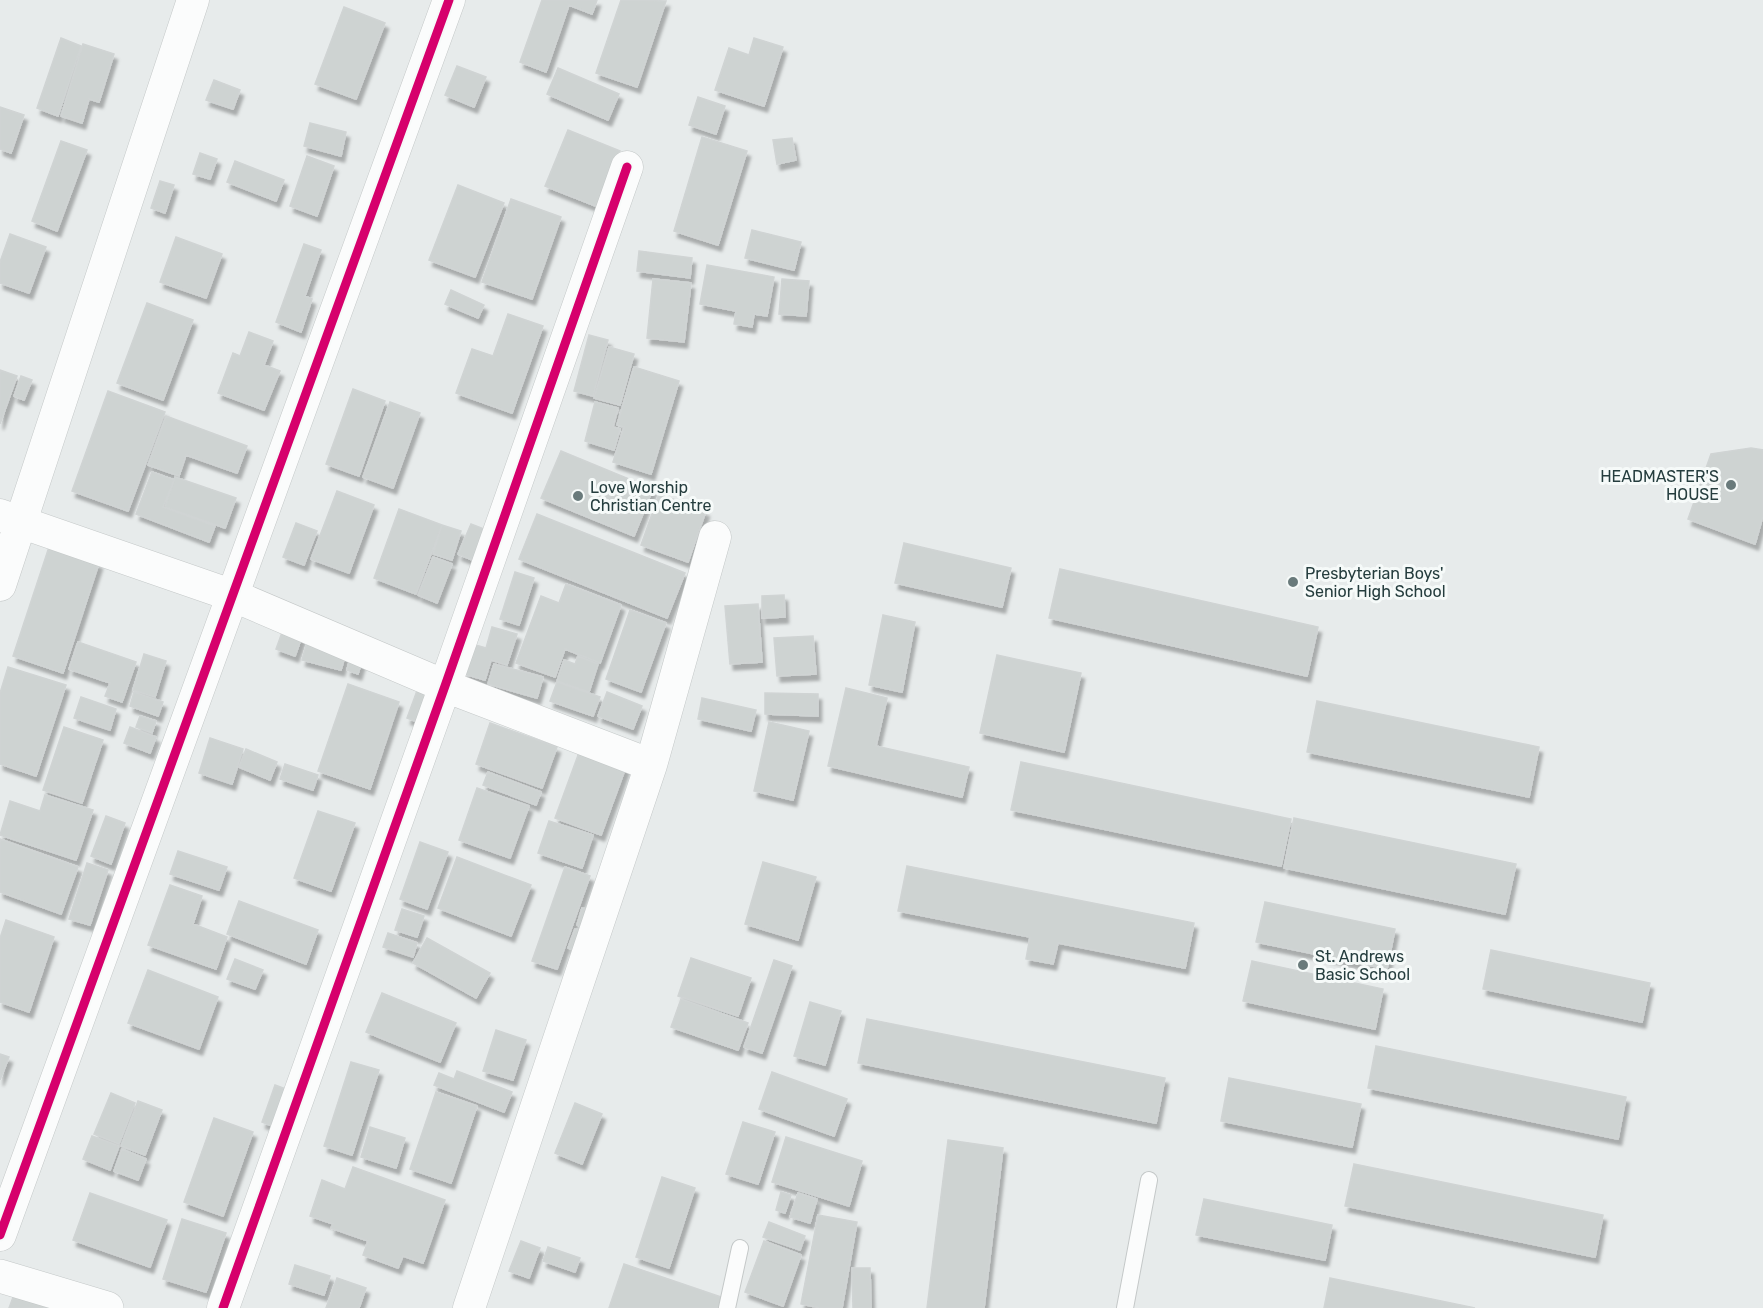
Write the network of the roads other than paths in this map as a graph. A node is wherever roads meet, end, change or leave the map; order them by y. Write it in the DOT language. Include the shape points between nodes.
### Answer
graph roads {
  1 [pos="193,0"];
  2 [pos="449,0"];
  3 [pos="627,167"];
  4 [pos="10,518"];
  5 [pos="715,537"];
  6 [pos="0,585"];
  7 [pos="234,596"];
  8 [pos="445,686"];
  9 [pos="651,765"];
  10 [pos="1149,1180"];
  11 [pos="0,1235"];
  12 [pos="740,1248"];
  13 [pos="0,1276"];
  14 [pos="107,1308"];
  15 [pos="223,1308"];
  16 [pos="469,1308"];
  17 [pos="726,1308"];
  18 [pos="1125,1308"];
  1 -- 4 [label="street"];
  2 -- 7 [label="street"];
  3 -- 8 [label="street"];
  4 -- 6 [label="street"];
  4 -- 7 [label="street"];
  5 -- 9 [label="street"];
  7 -- 8 [label="street"];
  7 -- 11 [label="street"];
  8 -- 9 [label="street"];
  8 -- 15 [label="street"];
  9 -- 16 [label="street"];
  10 -- 18 [label="lane"];
  12 -- 17 [label="lane"];
  13 -- 14 [label="street"];
}
